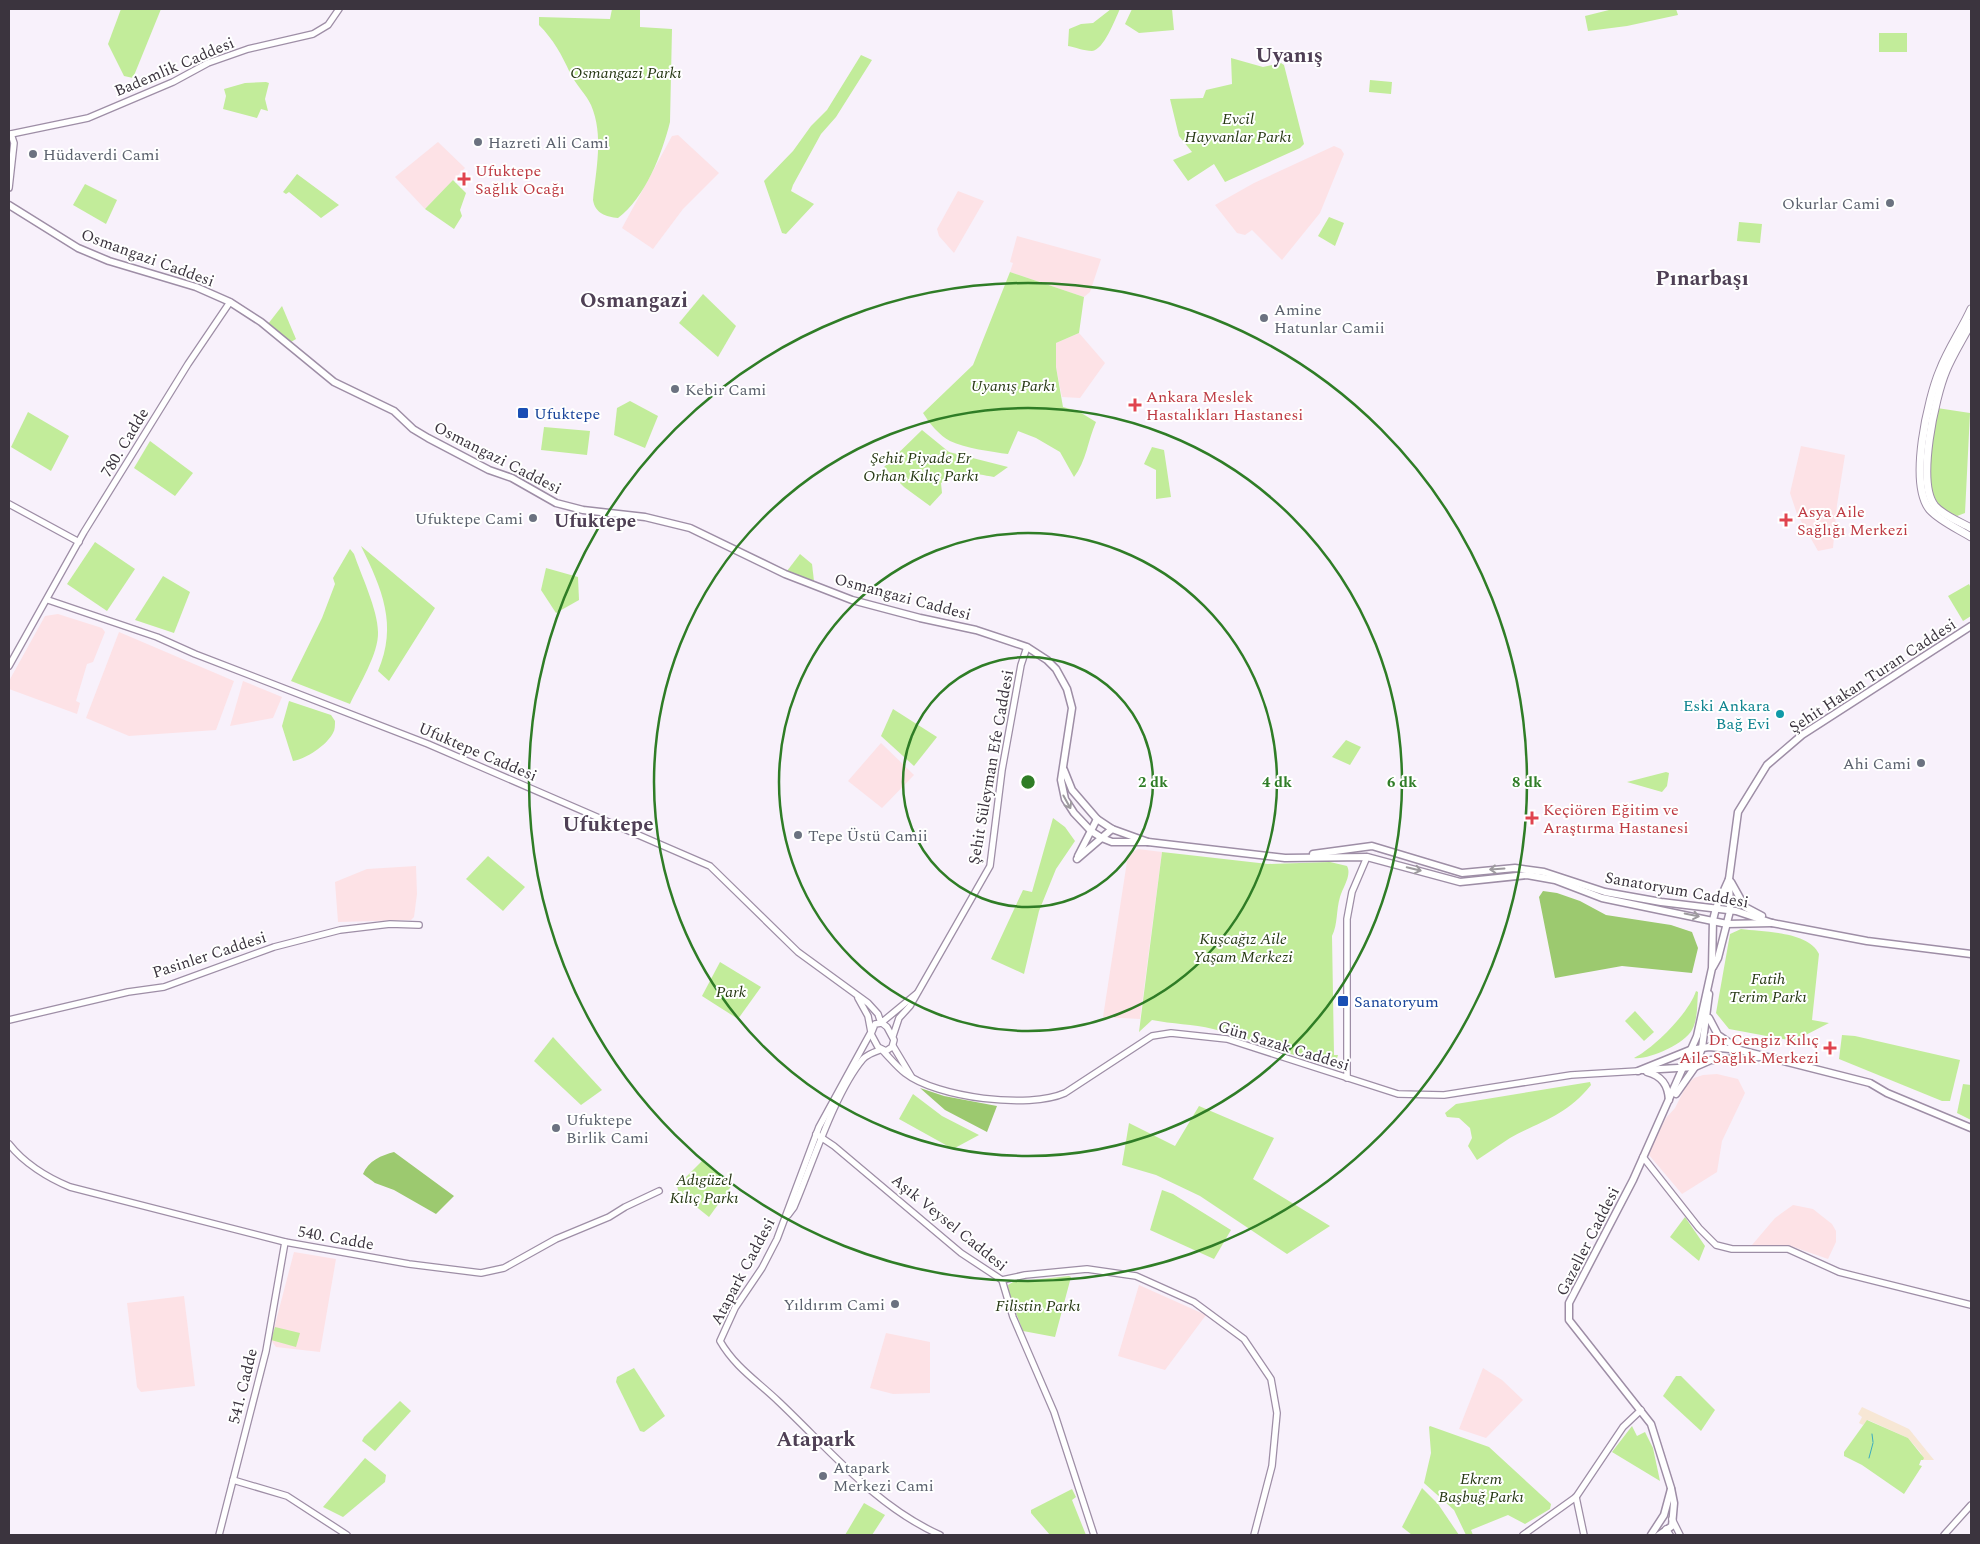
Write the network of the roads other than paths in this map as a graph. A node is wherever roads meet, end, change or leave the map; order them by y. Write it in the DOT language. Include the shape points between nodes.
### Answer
graph roads {
  1 [pos="339,9"];
  2 [pos="11,134"];
  3 [pos="9,141"];
  4 [pos="9,188"];
  5 [pos="9,204"];
  6 [pos="230,302"];
  7 [pos="1971,309"];
  8 [pos="1971,323"];
  9 [pos="1933,394"];
  10 [pos="9,504"];
  11 [pos="1971,528"];
  12 [pos="1971,537"];
  13 [pos="79,542"];
  14 [pos="48,600"];
  15 [pos="1971,626"];
  16 [pos="1027,647"];
  17 [pos="9,666"];
  18 [pos="1063,766"];
  19 [pos="1097,818"];
  20 [pos="1112,829"];
  21 [pos="1091,831"];
  22 [pos="1102,838"];
  23 [pos="1148,842"];
  24 [pos="1367,857"];
  25 [pos="1285,858"];
  26 [pos="1729,879"];
  27 [pos="1716,908"];
  28 [pos="1730,911"];
  29 [pos="1713,920"];
  30 [pos="1772,923"];
  31 [pos="1727,924"];
  32 [pos="419,925"];
  33 [pos="1971,954"];
  34 [pos="1712,968"];
  35 [pos="1708,991"];
  36 [pos="916,994"];
  37 [pos="857,997"];
  38 [pos="1708,1011"];
  39 [pos="9,1020"];
  40 [pos="881,1023"];
  41 [pos="870,1032"];
  42 [pos="893,1036"];
  43 [pos="893,1046"];
  44 [pos="1702,1048"];
  45 [pos="1690,1050"];
  46 [pos="1740,1050"];
  47 [pos="882,1051"];
  48 [pos="1764,1057"];
  49 [pos="1695,1067"];
  50 [pos="1683,1069"];
  51 [pos="1638,1071"];
  52 [pos="910,1076"];
  53 [pos="1348,1078"];
  54 [pos="1669,1103"];
  55 [pos="819,1127"];
  56 [pos="1971,1128"];
  57 [pos="826,1131"];
  58 [pos="816,1134"];
  59 [pos="823,1138"];
  60 [pos="9,1144"];
  61 [pos="834,1146"];
  62 [pos="1643,1157"];
  63 [pos="659,1191"];
  64 [pos="786,1218"];
  65 [pos="285,1242"];
  66 [pos="1002,1280"];
  67 [pos="1971,1305"];
  68 [pos="1641,1410"];
  69 [pos="233,1480"];
  70 [pos="1672,1488"];
  71 [pos="1576,1497"];
  72 [pos="1971,1505"];
  73 [pos="1664,1515"];
  74 [pos="1672,1519"];
  75 [pos="1659,1523"];
  76 [pos="1666,1529"];
  77 [pos="219,1535"];
  78 [pos="347,1535"];
  79 [pos="940,1535"];
  80 [pos="1094,1535"];
  81 [pos="1254,1535"];
  82 [pos="1523,1535"];
  83 [pos="1584,1535"];
  84 [pos="1651,1535"];
  85 [pos="1659,1535"];
  86 [pos="1670,1535"];
  87 [pos="1680,1535"];
  88 [pos="1944,1535"];
  1 -- 2 [label="street, Bademlik Caddesi" via="328,24 313,34 248,49 208,63 173,82 88,118"];
  2 -- 3 [label="street"];
  2 -- 4 [label="street" via="14,143"];
  5 -- 6 [label="main road, Osmangazi Caddesi" via="78,248 109,261 196,287"];
  6 -- 13 [label="street, 780. Cadde" via="188,364"];
  6 -- 16 [label="main road, Osmangazi Caddesi" via="261,322 334,382 394,411 428,438 556,503 583,510 645,517 690,528 785,574 852,600 976,630"];
  7 -- 9 [label="main road" via="1940,367"];
  8 -- 9 [label="main road"];
  9 -- 11 [label="main road" via="1926,486 1934,505"];
  9 -- 12 [label="main road" via="1922,448 1920,487 1930,509"];
  10 -- 13 [label="street"];
  13 -- 14 [label="street, 780. Cadde"];
  14 -- 17 [label="street, 780. Cadde"];
  14 -- 37 [label="street, Ufuktepe Caddesi" via="156,638 428,744 710,866 798,952"];
  15 -- 26 [label="main road, Şehit Hakan Turan Caddesi" via="1802,734 1767,765 1738,812"];
  16 -- 18 [label="main road, Osmangazi Caddesi" via="1048,660 1067,689 1072,708"];
  16 -- 36 [label="street, Şehit Süleyman Efe Caddesi" via="1002,770 990,866"];
  18 -- 19 [label="main road, Sanatoryum Caddesi" via="1072,790"];
  18 -- 21 [label="main road, Sanatoryum Caddesi, one-way" via="1061,786 1065,799"];
  19 -- 20 [label="main road, Sanatoryum Caddesi"];
  19 -- 21 [label="main road"];
  20 -- 22 [label="main road"];
  20 -- 23 [label="main road, Sanatoryum Caddesi"];
  21 -- 22 [label="main road, Sanatoryum Caddesi"];
  21 -- 22 [label="main road" via="1076,859"];
  22 -- 23 [label="main road, Sanatoryum Caddesi" via="1112,842"];
  23 -- 25 [label="main road, Sanatoryum Caddesi"];
  24 -- 25 [label="main road, Sanatoryum Caddesi"];
  24 -- 29 [label="main road, Sanatoryum Caddesi, one-way" via="1460,882 1526,875 1545,878 1602,898"];
  24 -- 53 [label="street" via="1352,892 1347,919"];
  27 -- 25 [label="main road, Sanatoryum Caddesi, one-way" via="1606,892 1544,872 1515,868 1462,874 1372,846"];
  26 -- 27 [label="main road"];
  26 -- 28 [label="main road"];
  26 -- 30 [label="main road" via="1745,907"];
  27 -- 28 [label="main road, Sanatoryum Caddesi"];
  27 -- 29 [label="main road"];
  28 -- 30 [label="main road, Sanatoryum Caddesi"];
  28 -- 31 [label="main road"];
  29 -- 31 [label="main road, Sanatoryum Caddesi"];
  29 -- 34 [label="main road"];
  30 -- 31 [label="main road, Sanatoryum Caddesi"];
  30 -- 33 [label="main road, Sanatoryum Caddesi" via="1867,941"];
  31 -- 34 [label="main road"];
  32 -- 39 [label="street, Pasinler Caddesi" via="390,924 340,930 274,947 164,987 128,992"];
  34 -- 35 [label="main road, Gazeller Caddesi"];
  35 -- 38 [label="main road, Gazeller Caddesi"];
  35 -- 45 [label="main road, Gazeller Caddesi" via="1697,1036"];
  36 -- 40 [label="street, Atapark Caddesi"];
  36 -- 42 [label="street, Şehit Süleyman Efe Caddesi" via="899,1018"];
  37 -- 40 [label="street, Ufuktepe Caddesi" via="868,1003"];
  37 -- 41 [label="street, Ufuktepe Caddesi" via="868,1016"];
  38 -- 44 [label="main road, Gazeller Caddesi"];
  38 -- 46 [label="main road" via="1718,1035"];
  40 -- 41 [label="street, Atapark Caddesi" via="875,1024"];
  40 -- 42 [label="street"];
  41 -- 47 [label="street"];
  41 -- 55 [label="street, Atapark Caddesi"];
  42 -- 43 [label="street"];
  43 -- 47 [label="street"];
  43 -- 52 [label="street"];
  44 -- 45 [label="main road, Gün Sazak Caddesi"];
  44 -- 46 [label="main road, Gün Sazak Caddesi"];
  44 -- 49 [label="main road, Gazeller Caddesi"];
  45 -- 50 [label="main road, Gazeller Caddesi"];
  45 -- 51 [label="main road, Gün Sazak Caddesi"];
  46 -- 48 [label="main road, Gün Sazak Caddesi"];
  47 -- 52 [label="street, Gün Sazak Caddesi"];
  47 -- 57 [label="street" via="864,1058"];
  48 -- 49 [label="main road, Gün Sazak Caddesi" via="1711,1060"];
  48 -- 56 [label="main road, Gün Sazak Caddesi" via="1870,1083"];
  49 -- 50 [label="main road, Gün Sazak Caddesi"];
  49 -- 54 [label="main road, Gazeller Caddesi"];
  50 -- 51 [label="main road, Gün Sazak Caddesi"];
  50 -- 54 [label="main road, Gazeller Caddesi"];
  51 -- 53 [label="street, Gün Sazak Caddesi" via="1571,1076 1444,1095 1398,1094"];
  51 -- 54 [label="main road" via="1649,1072 1664,1082 1668,1088"];
  52 -- 53 [label="street, Gün Sazak Caddesi" via="934,1088 995,1099 1034,1101 1052,1098 1072,1089 1152,1036 1173,1033 1228,1039"];
  54 -- 62 [label="main road, Gazeller Caddesi"];
  55 -- 57 [label="street"];
  55 -- 58 [label="street, Atapark Caddesi"];
  57 -- 59 [label="street"];
  57 -- 61 [label="street, Aşık Veysel Caddesi"];
  58 -- 59 [label="street"];
  58 -- 64 [label="street, Atapark Caddesi"];
  59 -- 61 [label="street, Aşık Veysel Caddesi"];
  59 -- 64 [label="street" via="794,1207"];
  60 -- 65 [label="street, 540. Cadde" via="54,1180 70,1187"];
  61 -- 66 [label="street, Aşık Veysel Caddesi" via="962,1253"];
  62 -- 67 [label="street" via="1716,1245 1732,1250 1788,1249 1838,1272"];
  62 -- 68 [label="main road, Gazeller Caddesi" via="1569,1303 1568,1312 1569,1320 1588,1346"];
  63 -- 65 [label="street, 540. Cadde" via="556,1239 504,1268 481,1273"];
  64 -- 79 [label="street, Atapark Caddesi" via="720,1341 740,1369 894,1510"];
  65 -- 69 [label="street, 541. Cadde" via="266,1351"];
  66 -- 80 [label="street, Aşık Veysel Caddesi" via="1013,1317 1054,1412"];
  66 -- 81 [label="street" via="1087,1269 1136,1276 1194,1302 1244,1339 1271,1379 1277,1413 1272,1466"];
  68 -- 70 [label="main road, Gazeller Caddesi" via="1651,1424"];
  68 -- 71 [label="street" via="1624,1427"];
  69 -- 77 [label="street, 541. Cadde"];
  69 -- 78 [label="street" via="288,1496"];
  70 -- 73 [label="main road"];
  70 -- 74 [label="main road, Gazeller Caddesi"];
  71 -- 82 [label="street"];
  71 -- 83 [label="street"];
  72 -- 88 [label="street"];
  73 -- 74 [label="main road"];
  73 -- 75 [label="main road"];
  74 -- 76 [label="main road" via="1672,1526"];
  74 -- 87 [label="street, Gazeller Caddesi"];
  75 -- 76 [label="main road"];
  75 -- 84 [label="main road"];
  76 -- 85 [label="main road"];
  76 -- 86 [label="street"];
}
